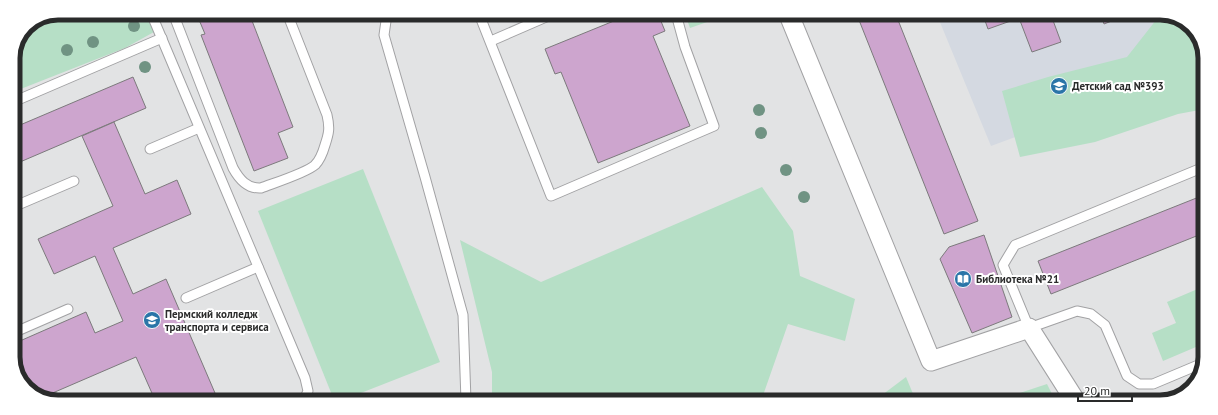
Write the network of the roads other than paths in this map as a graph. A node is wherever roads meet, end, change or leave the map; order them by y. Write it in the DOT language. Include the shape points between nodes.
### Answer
graph roads {
  1 [pos="154,20"];
  2 [pos="176,20"];
  3 [pos="289,20"];
  4 [pos="386,20"];
  5 [pos="482,20"];
  6 [pos="539,20"];
  7 [pos="678,20"];
  8 [pos="791,20"];
  9 [pos="162,38"];
  10 [pos="491,41"];
  11 [pos="20,99"];
  12 [pos="200,128"];
  13 [pos="150,149"];
  14 [pos="1198,169"];
  15 [pos="74,181"];
  16 [pos="20,204"];
  17 [pos="258,267"];
  18 [pos="186,298"];
  19 [pos="68,309"];
  20 [pos="1029,328"];
  21 [pos="20,330"];
  22 [pos="1197,365"];
  23 [pos="306,395"];
  24 [pos="466,395"];
  25 [pos="1072,395"];
  1 -- 9 [label="lane"];
  2 -- 3 [label="lane" via="233,168 241,180 254,188 261,188 312,167 323,152 328,138 330,127 327,115"];
  4 -- 24 [label="lane" via="384,35 462,315"];
  5 -- 10 [label="lane"];
  6 -- 10 [label="lane"];
  7 -- 10 [label="lane" via="714,126 551,196"];
  8 -- 20 [label="street" via="931,361"];
  9 -- 11 [label="lane"];
  9 -- 12 [label="lane"];
  12 -- 13 [label="lane"];
  12 -- 17 [label="lane"];
  14 -- 20 [label="lane" via="1015,245 1003,265"];
  15 -- 16 [label="lane"];
  17 -- 18 [label="lane"];
  17 -- 23 [label="lane" via="305,378 308,391"];
  19 -- 21 [label="lane"];
  20 -- 22 [label="lane" via="1077,311 1091,314 1105,325 1127,376 1139,384 1153,384"];
  20 -- 25 [label="street"];
}
